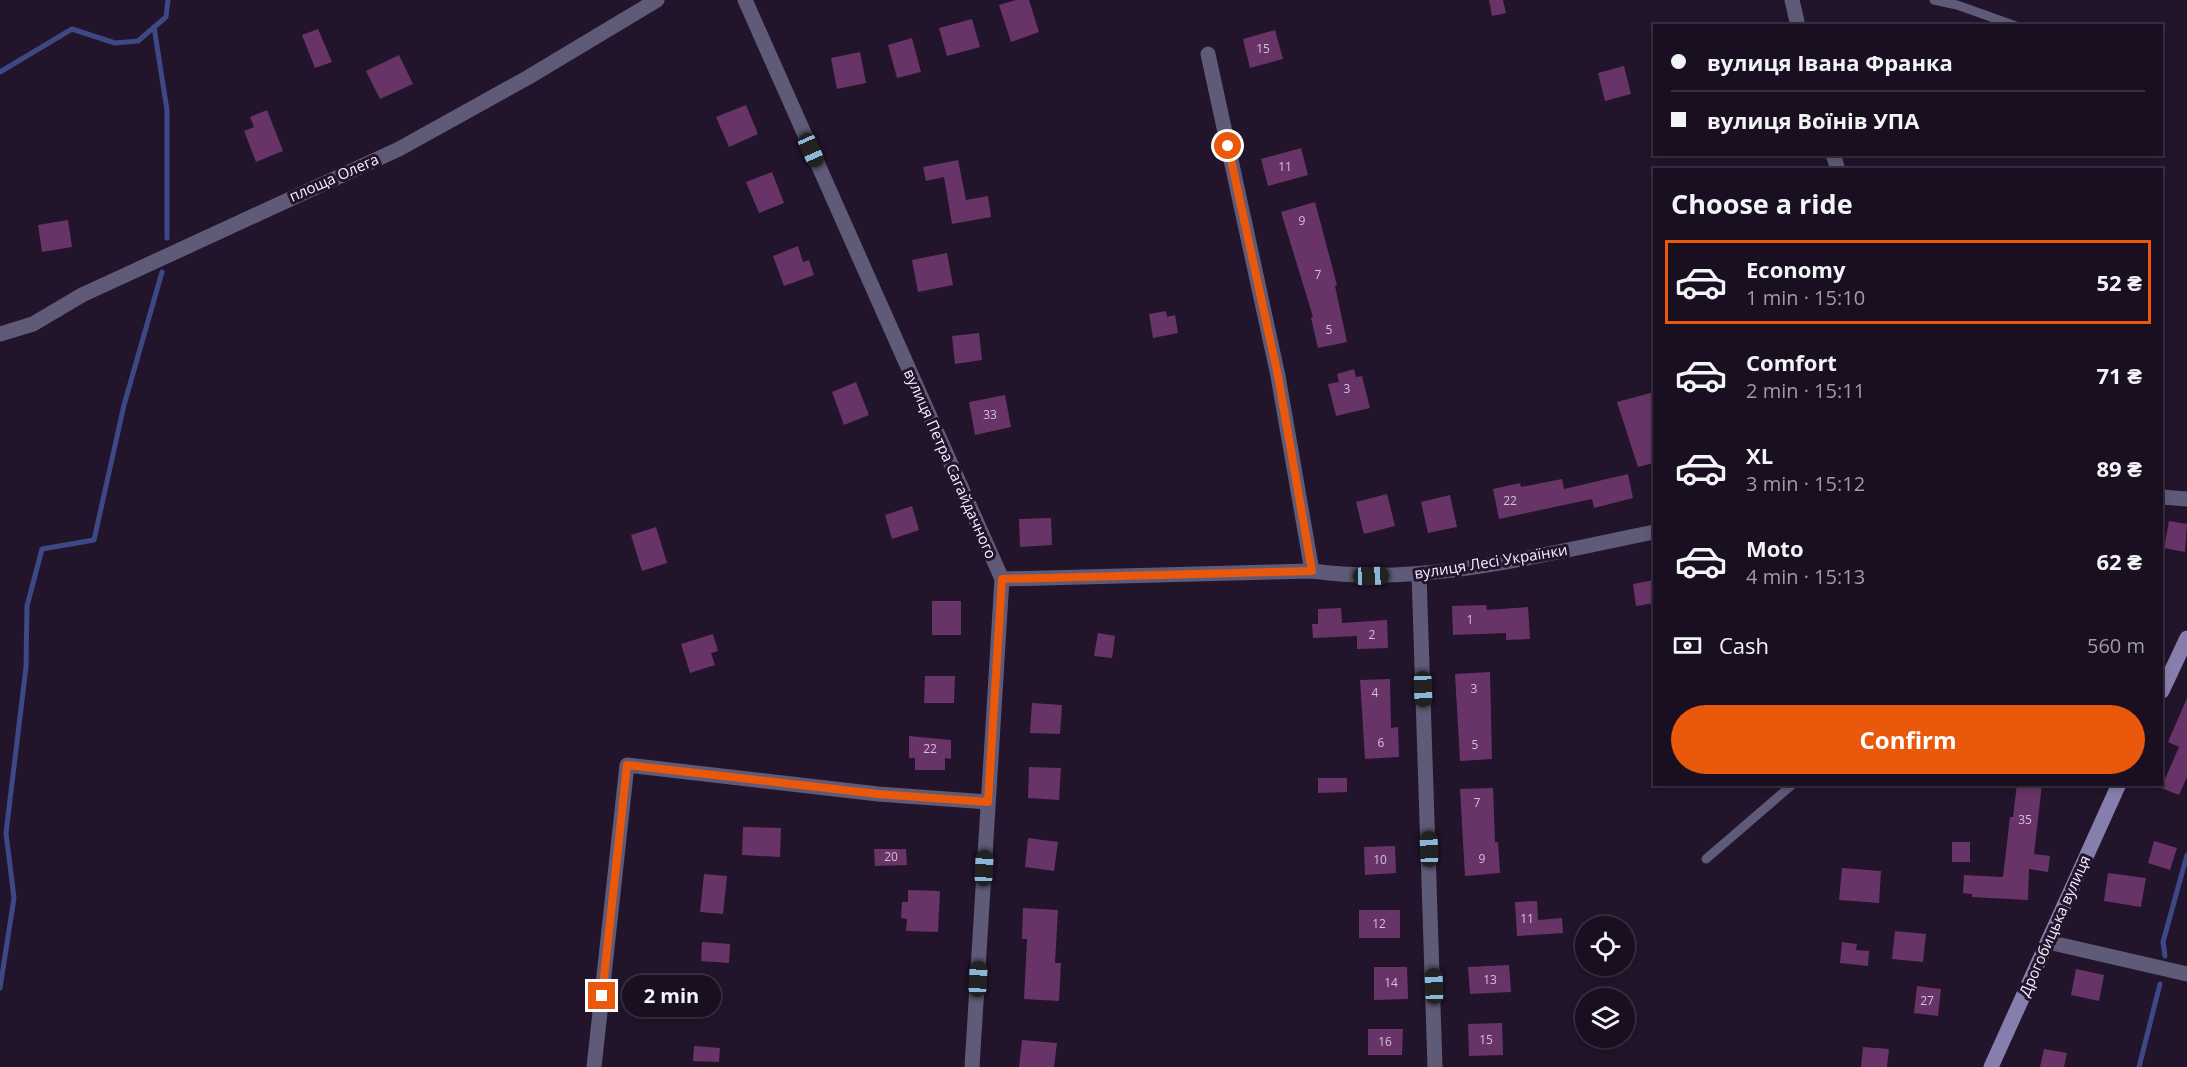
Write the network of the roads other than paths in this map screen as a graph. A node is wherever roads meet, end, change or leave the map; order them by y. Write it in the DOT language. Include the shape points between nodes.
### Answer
graph roads {
  1 [pos="657,0"];
  2 [pos="745,0"];
  3 [pos="1792,0"];
  4 [pos="1935,0"];
  5 [pos="1798,24"];
  6 [pos="2010,24"];
  7 [pos="1208,54"];
  8 [pos="0,334"];
  9 [pos="2163,497"];
  10 [pos="2187,499"];
  11 [pos="1653,532"];
  12 [pos="1312,571"];
  13 [pos="1419,574"];
  14 [pos="1002,579"];
  15 [pos="2187,638"];
  16 [pos="2163,689"];
  17 [pos="1790,786"];
  18 [pos="2118,786"];
  19 [pos="988,802"];
  20 [pos="1706,859"];
  21 [pos="2048,942"];
  22 [pos="2187,974"];
  23 [pos="594,1067"];
  24 [pos="972,1067"];
  25 [pos="1435,1067"];
  26 [pos="1990,1067"];
  1 -- 8 [label="street, площа Олега" via="399,149 82,295 33,324"];
  2 -- 14 [label="street, вулиця Петра Сагайдачного"];
  3 -- 5 [label="street"];
  4 -- 6 [label="lane"];
  7 -- 12 [label="street" via="1278,376"];
  9 -- 10 [label="street"];
  11 -- 13 [label="street, вулиця Лесі Українки" via="1586,548"];
  12 -- 13 [label="street, вулиця Лесі Українки" via="1347,576"];
  12 -- 14 [label="street, вулиця Лесі Українки"];
  13 -- 25 [label="street"];
  14 -- 19 [label="street, вулиця Петра Сагайдачного"];
  15 -- 16 [label="street"];
  17 -- 20 [label="lane"];
  18 -- 21 [label="street, Дрогобицька вулиця"];
  19 -- 23 [label="street" via="878,794 627,765"];
  19 -- 24 [label="street, вулиця Петра Сагайдачного"];
  21 -- 22 [label="street"];
  21 -- 26 [label="street, Дрогобицька вулиця"];
}
